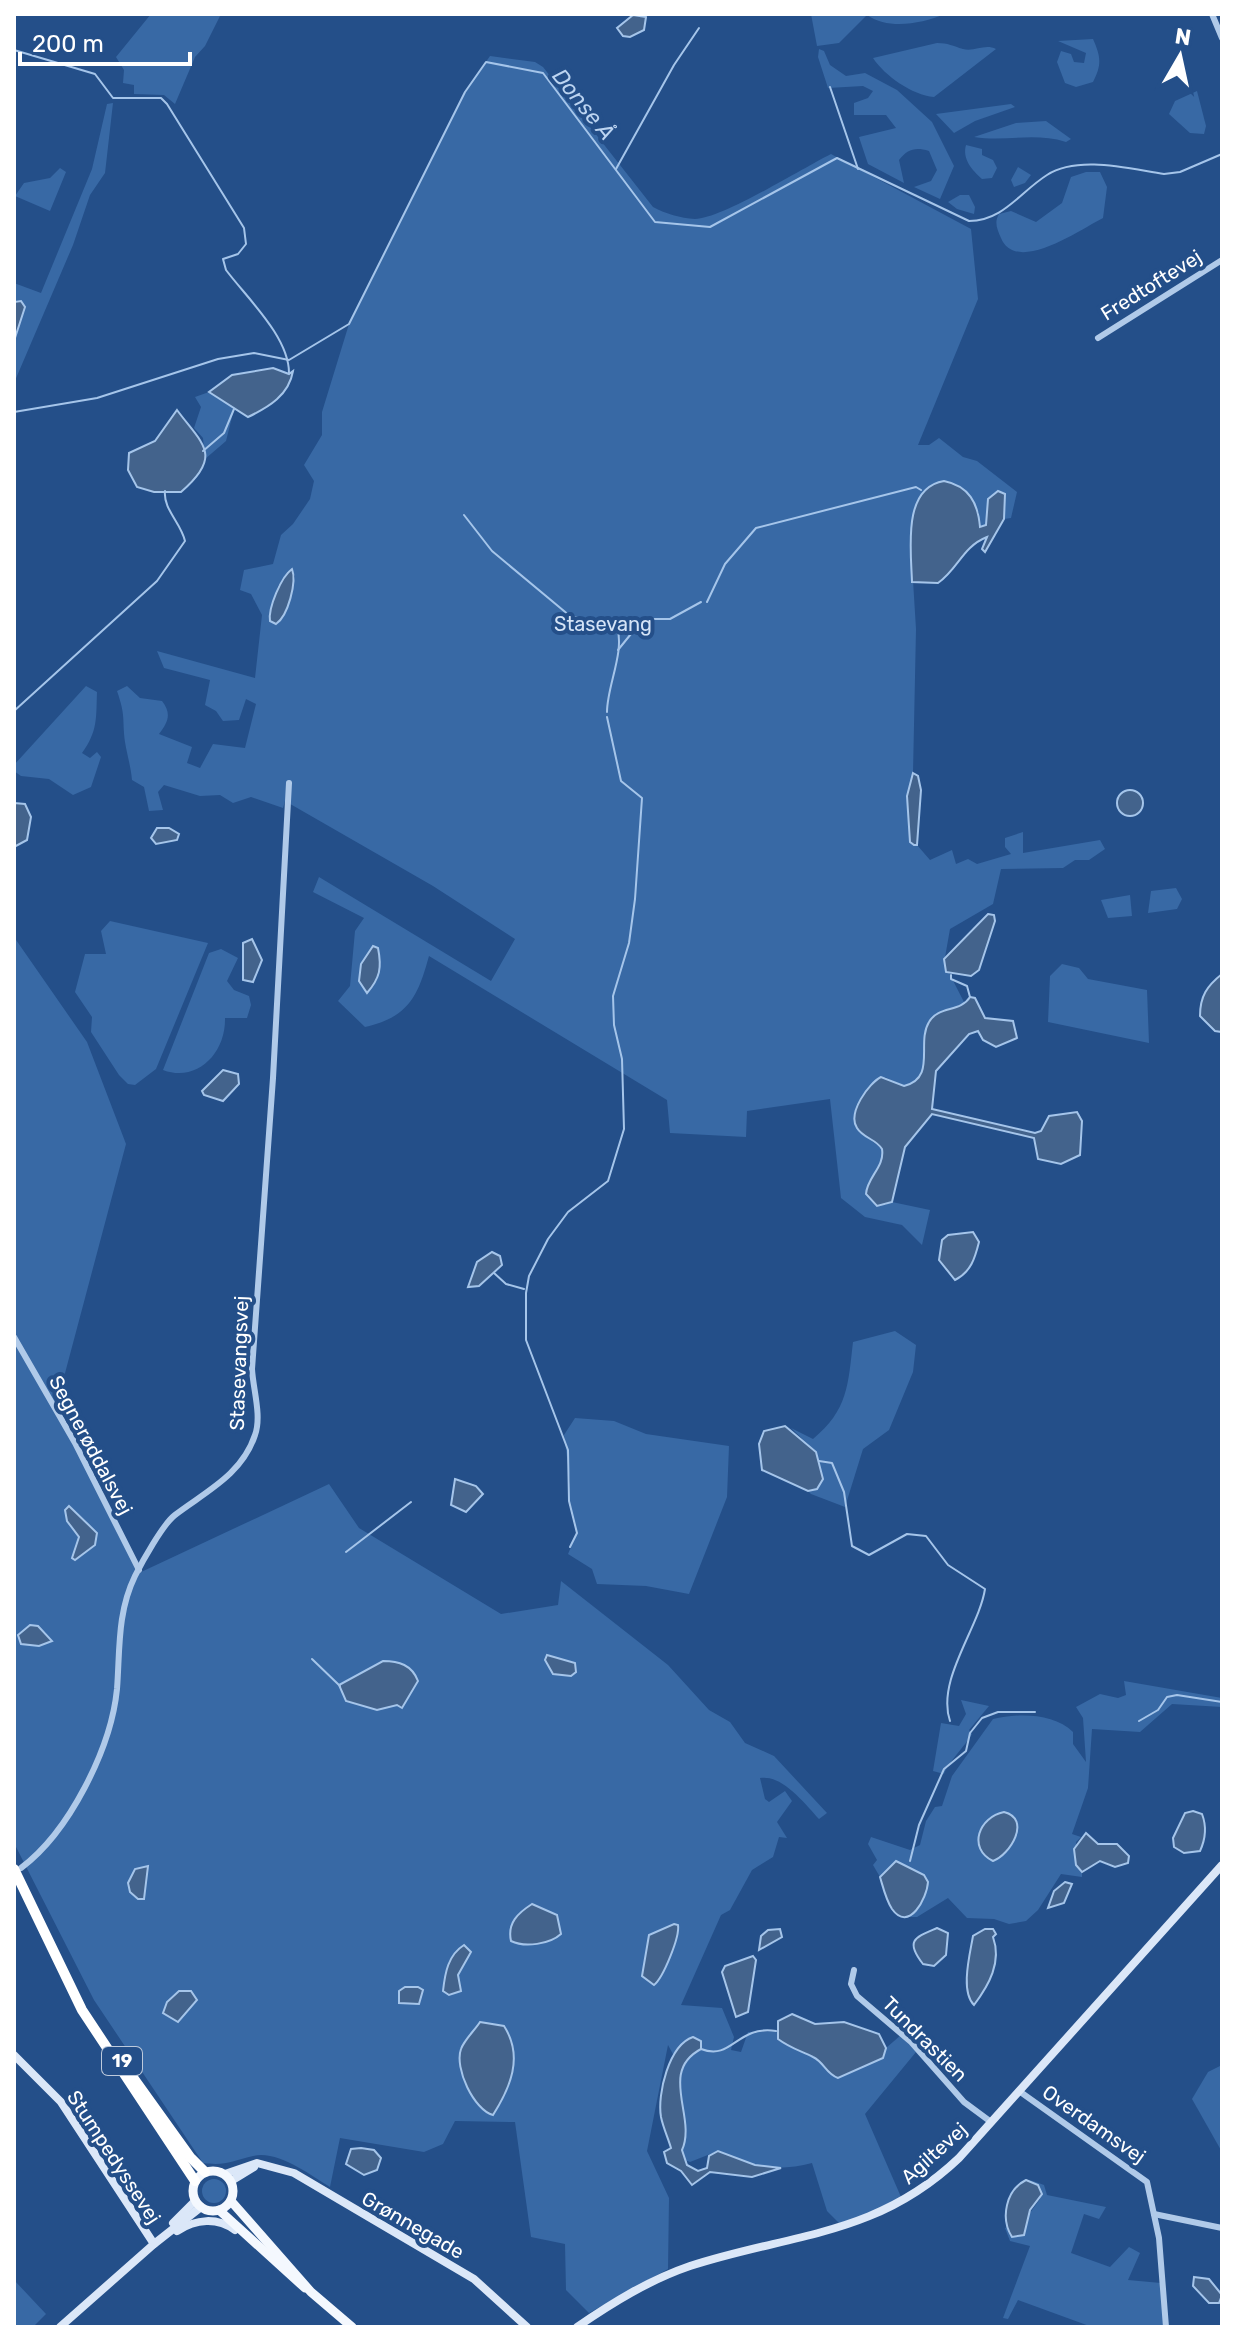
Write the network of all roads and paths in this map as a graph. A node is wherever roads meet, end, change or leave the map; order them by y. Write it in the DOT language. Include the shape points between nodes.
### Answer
graph roads {
  1 [pos="1212,14"];
  2 [pos="1222,38"];
  3 [pos="1222,260"];
  4 [pos="1098,338"];
  5 [pos="289,783"];
  6 [pos="14,1337"];
  7 [pos="139,1570"];
  8 [pos="1222,1865"];
  9 [pos="18,1868"];
  10 [pos="49,1943"];
  11 [pos="854,1970"];
  12 [pos="14,2055"];
  13 [pos="1019,2091"];
  14 [pos="991,2122"];
  15 [pos="205,2172"];
  16 [pos="228,2178"];
  17 [pos="195,2181"];
  18 [pos="231,2201"];
  19 [pos="198,2204"];
  20 [pos="219,2210"];
  21 [pos="1154,2214"];
  22 [pos="1222,2228"];
  23 [pos="156,2242"];
  24 [pos="280,2268"];
  25 [pos="311,2292"];
  26 [pos="60,2327"];
  27 [pos="352,2327"];
  28 [pos="527,2327"];
  29 [pos="577,2327"];
  30 [pos="1166,2327"];
  1 -- 2 [label="street"];
  3 -- 4 [label="street, Fredtoftevej"];
  5 -- 7 [label="street, Stasevangsvej" via="252,1369 256,1435 222,1483 169,1521"];
  6 -- 7 [label="street, Segnerøddalsvej"];
  7 -- 9 [label="street, Stasevangsvej" via="122,1610 117,1692 109,1727 68,1817 38,1855"];
  8 -- 13 [label="street, Agiltevej"];
  9 -- 10 [label="highway, 19"];
  10 -- 15 [label="highway, 19" via="115,2052"];
  10 -- 17 [label="highway, 19" via="96,2034"];
  11 -- 14 [label="street, Tundrastien" via="851,1984 857,1996"];
  12 -- 23 [label="street, Stumpedyssevej" via="61,2102"];
  13 -- 14 [label="street, Agiltevej"];
  13 -- 21 [label="street, Overdamsvej" via="1144,2179"];
  14 -- 29 [label="street, Agiltevej" via="938,2177 882,2213 690,2266 634,2290"];
  15 -- 16 [label="main road"];
  15 -- 17 [label="main road"];
  16 -- 18 [label="main road"];
  16 -- 28 [label="street, Grønnegade" via="274,2165 294,2173 474,2279"];
  17 -- 19 [label="main road"];
  18 -- 20 [label="main road"];
  18 -- 25 [label="main road"];
  19 -- 20 [label="main road"];
  19 -- 23 [label="street"];
  20 -- 24 [label="main road"];
  21 -- 22 [label="street"];
  21 -- 30 [label="street, Overdamsvej"];
  23 -- 24 [label="street" via="195,2222 221,2222"];
  23 -- 26 [label="street"];
  24 -- 25 [label="main road"];
  25 -- 27 [label="main road"];
}
